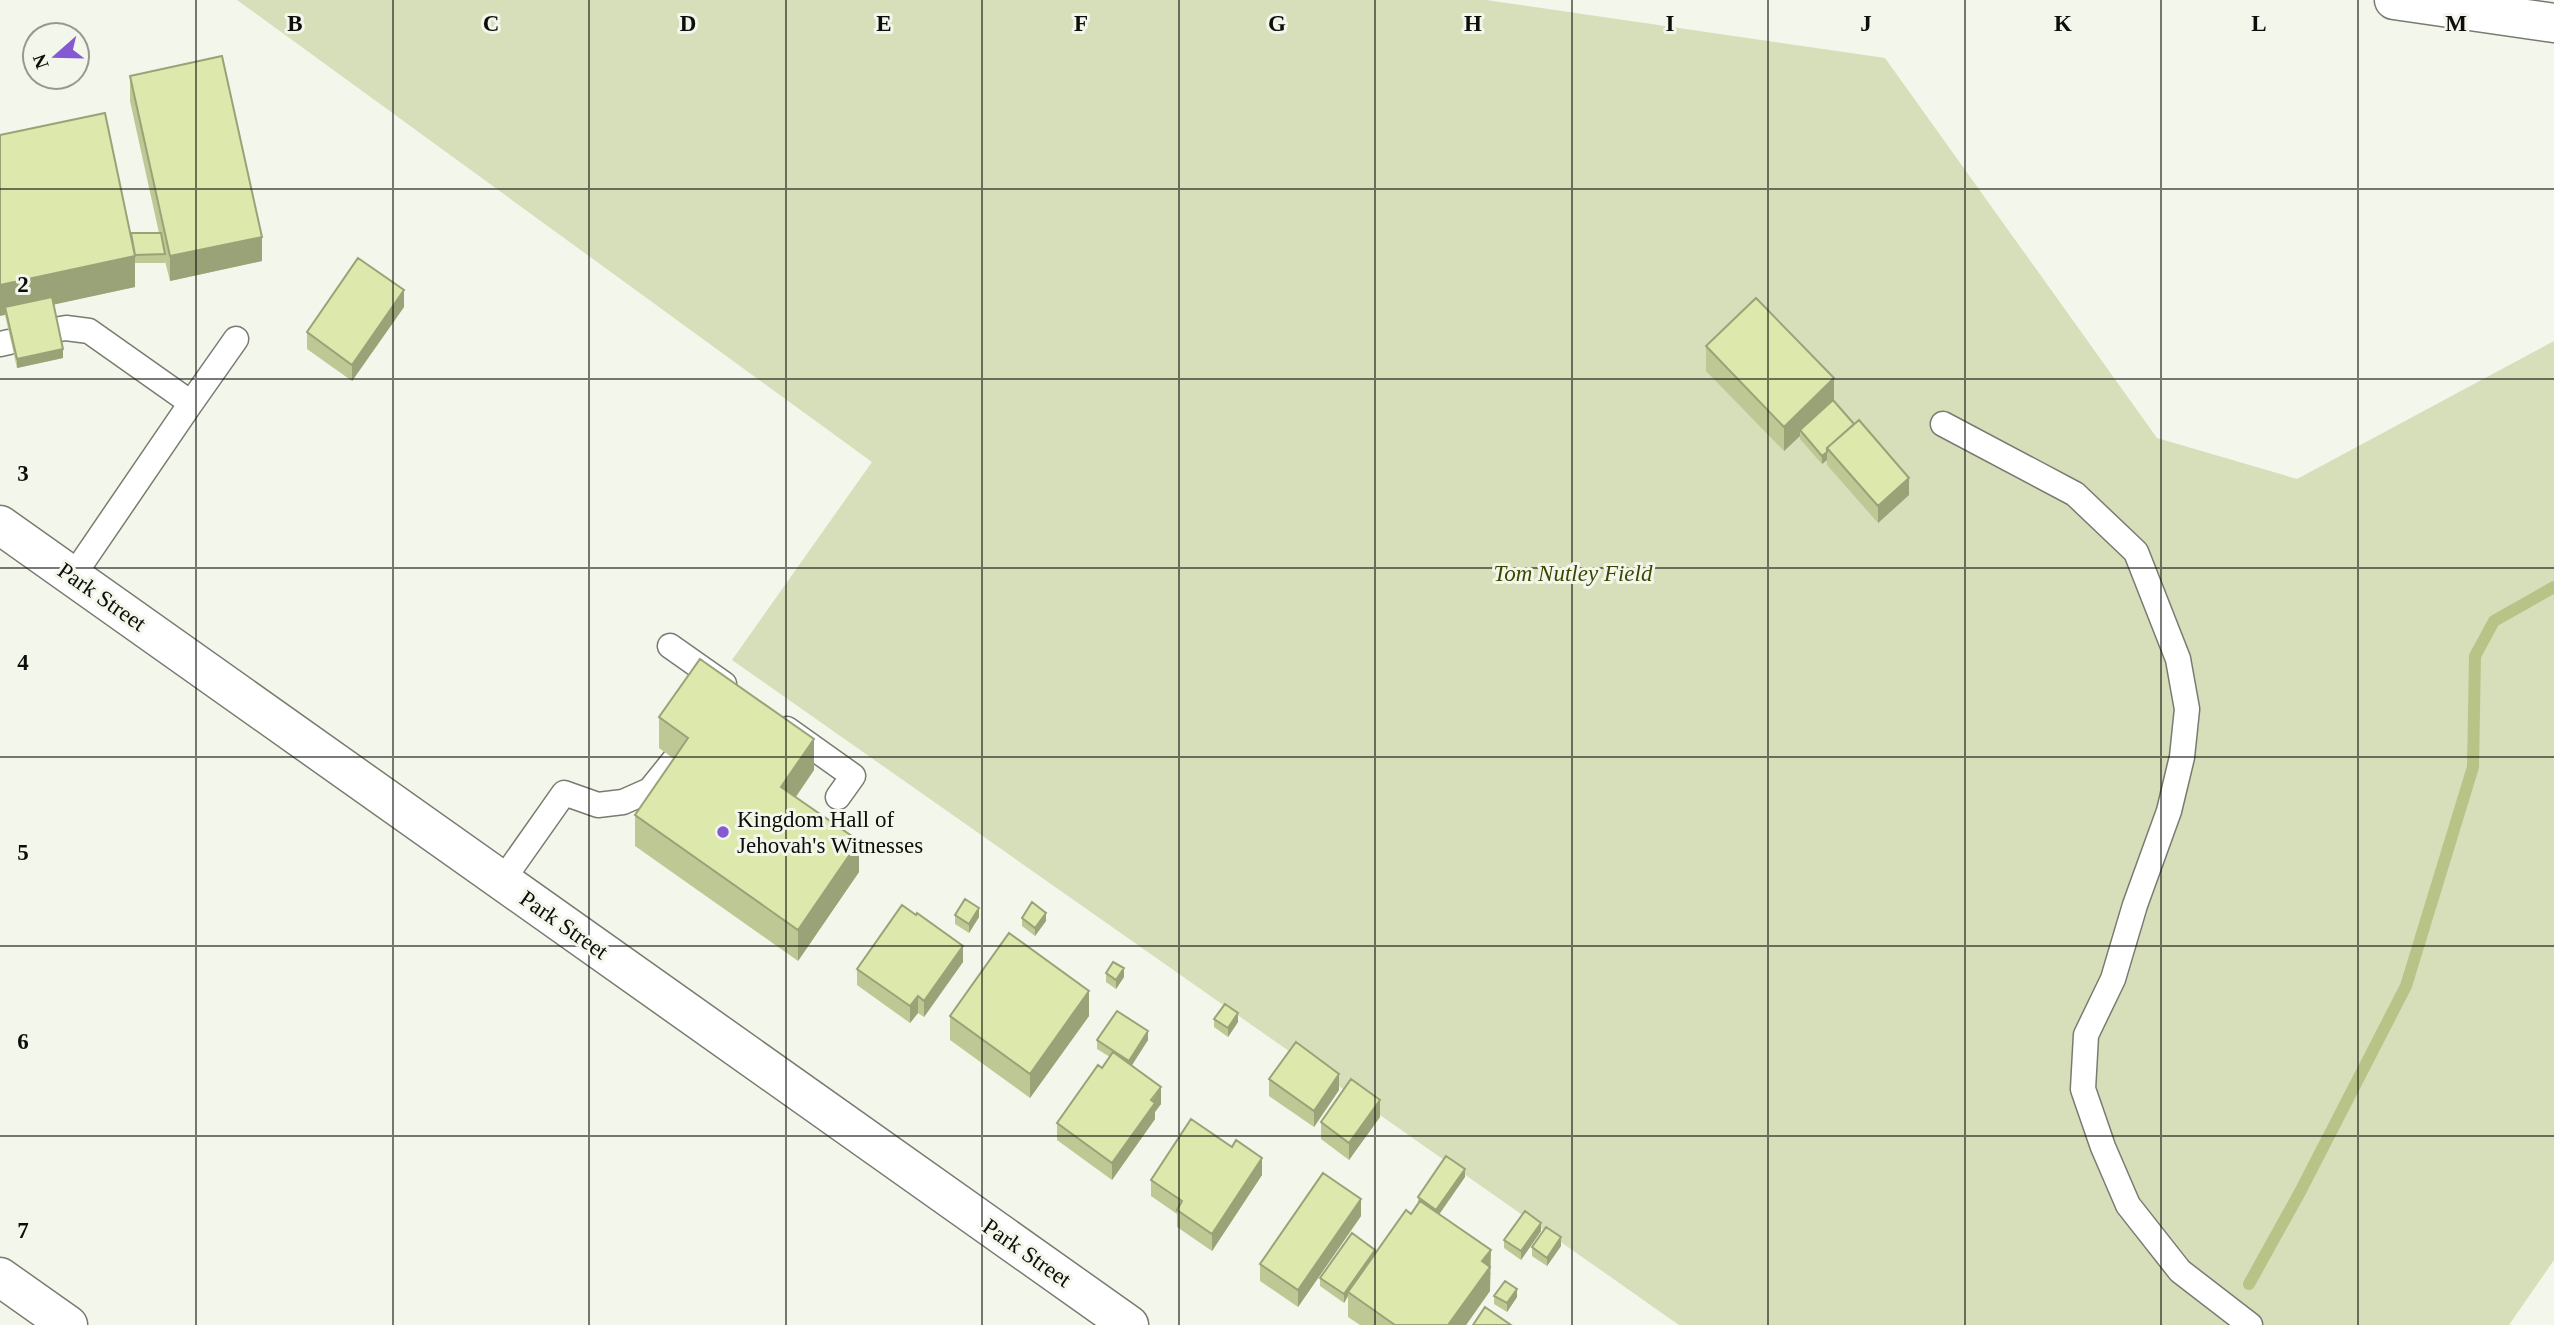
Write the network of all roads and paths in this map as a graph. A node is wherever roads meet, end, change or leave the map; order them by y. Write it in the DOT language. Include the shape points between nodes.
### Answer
graph roads {
  1 [pos="2394,0"];
  2 [pos="2554,23"];
  3 [pos="60,329"];
  4 [pos="236,339"];
  5 [pos="191,403"];
  6 [pos="1943,424"];
  7 [pos="0,525"];
  8 [pos="73,576"];
  9 [pos="670,646"];
  10 [pos="727,694"];
  11 [pos="769,716"];
  12 [pos="675,759"];
  13 [pos="838,797"];
  14 [pos="502,881"];
  15 [pos="0,1276"];
  16 [pos="68,1325"];
  17 [pos="1129,1325"];
  18 [pos="2250,1325"];
  1 -- 2 [label="main road"];
  3 -- 5 [label="lane" via="89,331"];
  4 -- 5 [label="lane"];
  5 -- 8 [label="lane"];
  6 -- 18 [label="lane" via="2075,494 2136,552 2178,659 2187,709 2182,757 2169,811 2113,979 2086,1035 2083,1089 2128,1205 2180,1270"];
  7 -- 8 [label="main road, Park Street"];
  8 -- 14 [label="main road, Park Street"];
  9 -- 10 [label="lane"];
  11 -- 13 [label="lane" via="853,776"];
  12 -- 14 [label="lane" via="650,790 623,802 598,805 564,793"];
  14 -- 17 [label="main road, Park Street"];
  15 -- 16 [label="main road"];
}
